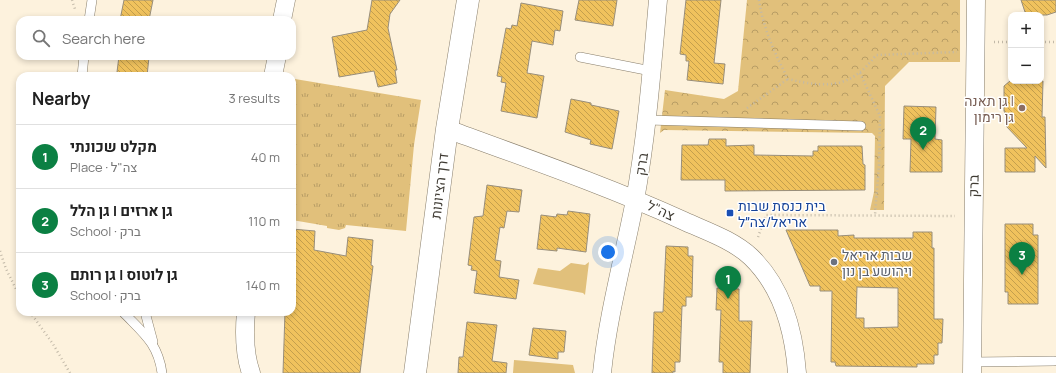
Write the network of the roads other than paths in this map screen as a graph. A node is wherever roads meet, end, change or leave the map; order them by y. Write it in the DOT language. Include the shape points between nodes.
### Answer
graph roads {
  1 [pos="92,0"];
  2 [pos="286,0"];
  3 [pos="468,0"];
  4 [pos="658,0"];
  5 [pos="976,0"];
  6 [pos="90,16"];
  7 [pos="283,16"];
  8 [pos="580,57"];
  9 [pos="84,60"];
  10 [pos="276,60"];
  11 [pos="651,71"];
  12 [pos="82,72"];
  13 [pos="274,72"];
  14 [pos="646,120"];
  15 [pos="860,126"];
  16 [pos="447,129"];
  17 [pos="635,198"];
  18 [pos="127,316"];
  19 [pos="146,316"];
  20 [pos="246,316"];
  21 [pos="153,344"];
  22 [pos="1054,361"];
  23 [pos="972,368"];
  24 [pos="247,371"];
  25 [pos="162,373"];
  26 [pos="415,373"];
  27 [pos="602,373"];
  28 [pos="797,373"];
  1 -- 6 [label="lane"];
  2 -- 7 [label="street"];
  3 -- 16 [label="street, דרך הציונות"];
  4 -- 11 [label="street, ברק"];
  5 -- 23 [label="street, ברק"];
  8 -- 11 [label="lane"];
  9 -- 12 [label="lane"];
  10 -- 13 [label="street"];
  11 -- 14 [label="street, ברק"];
  14 -- 15 [label="lane"];
  14 -- 17 [label="street, ברק"];
  16 -- 17 [label="street, צה\"ל"];
  16 -- 26 [label="street, דרך הציונות"];
  17 -- 27 [label="street, ברק" via="614,297"];
  17 -- 28 [label="street, צה\"ל" via="727,241 751,257 774,286 787,318 792,331"];
  18 -- 21 [label="lane"];
  19 -- 21 [label="lane"];
  20 -- 24 [label="street" via="244,333"];
  21 -- 25 [label="lane" via="159,356"];
  22 -- 23 [label="lane"];
}
